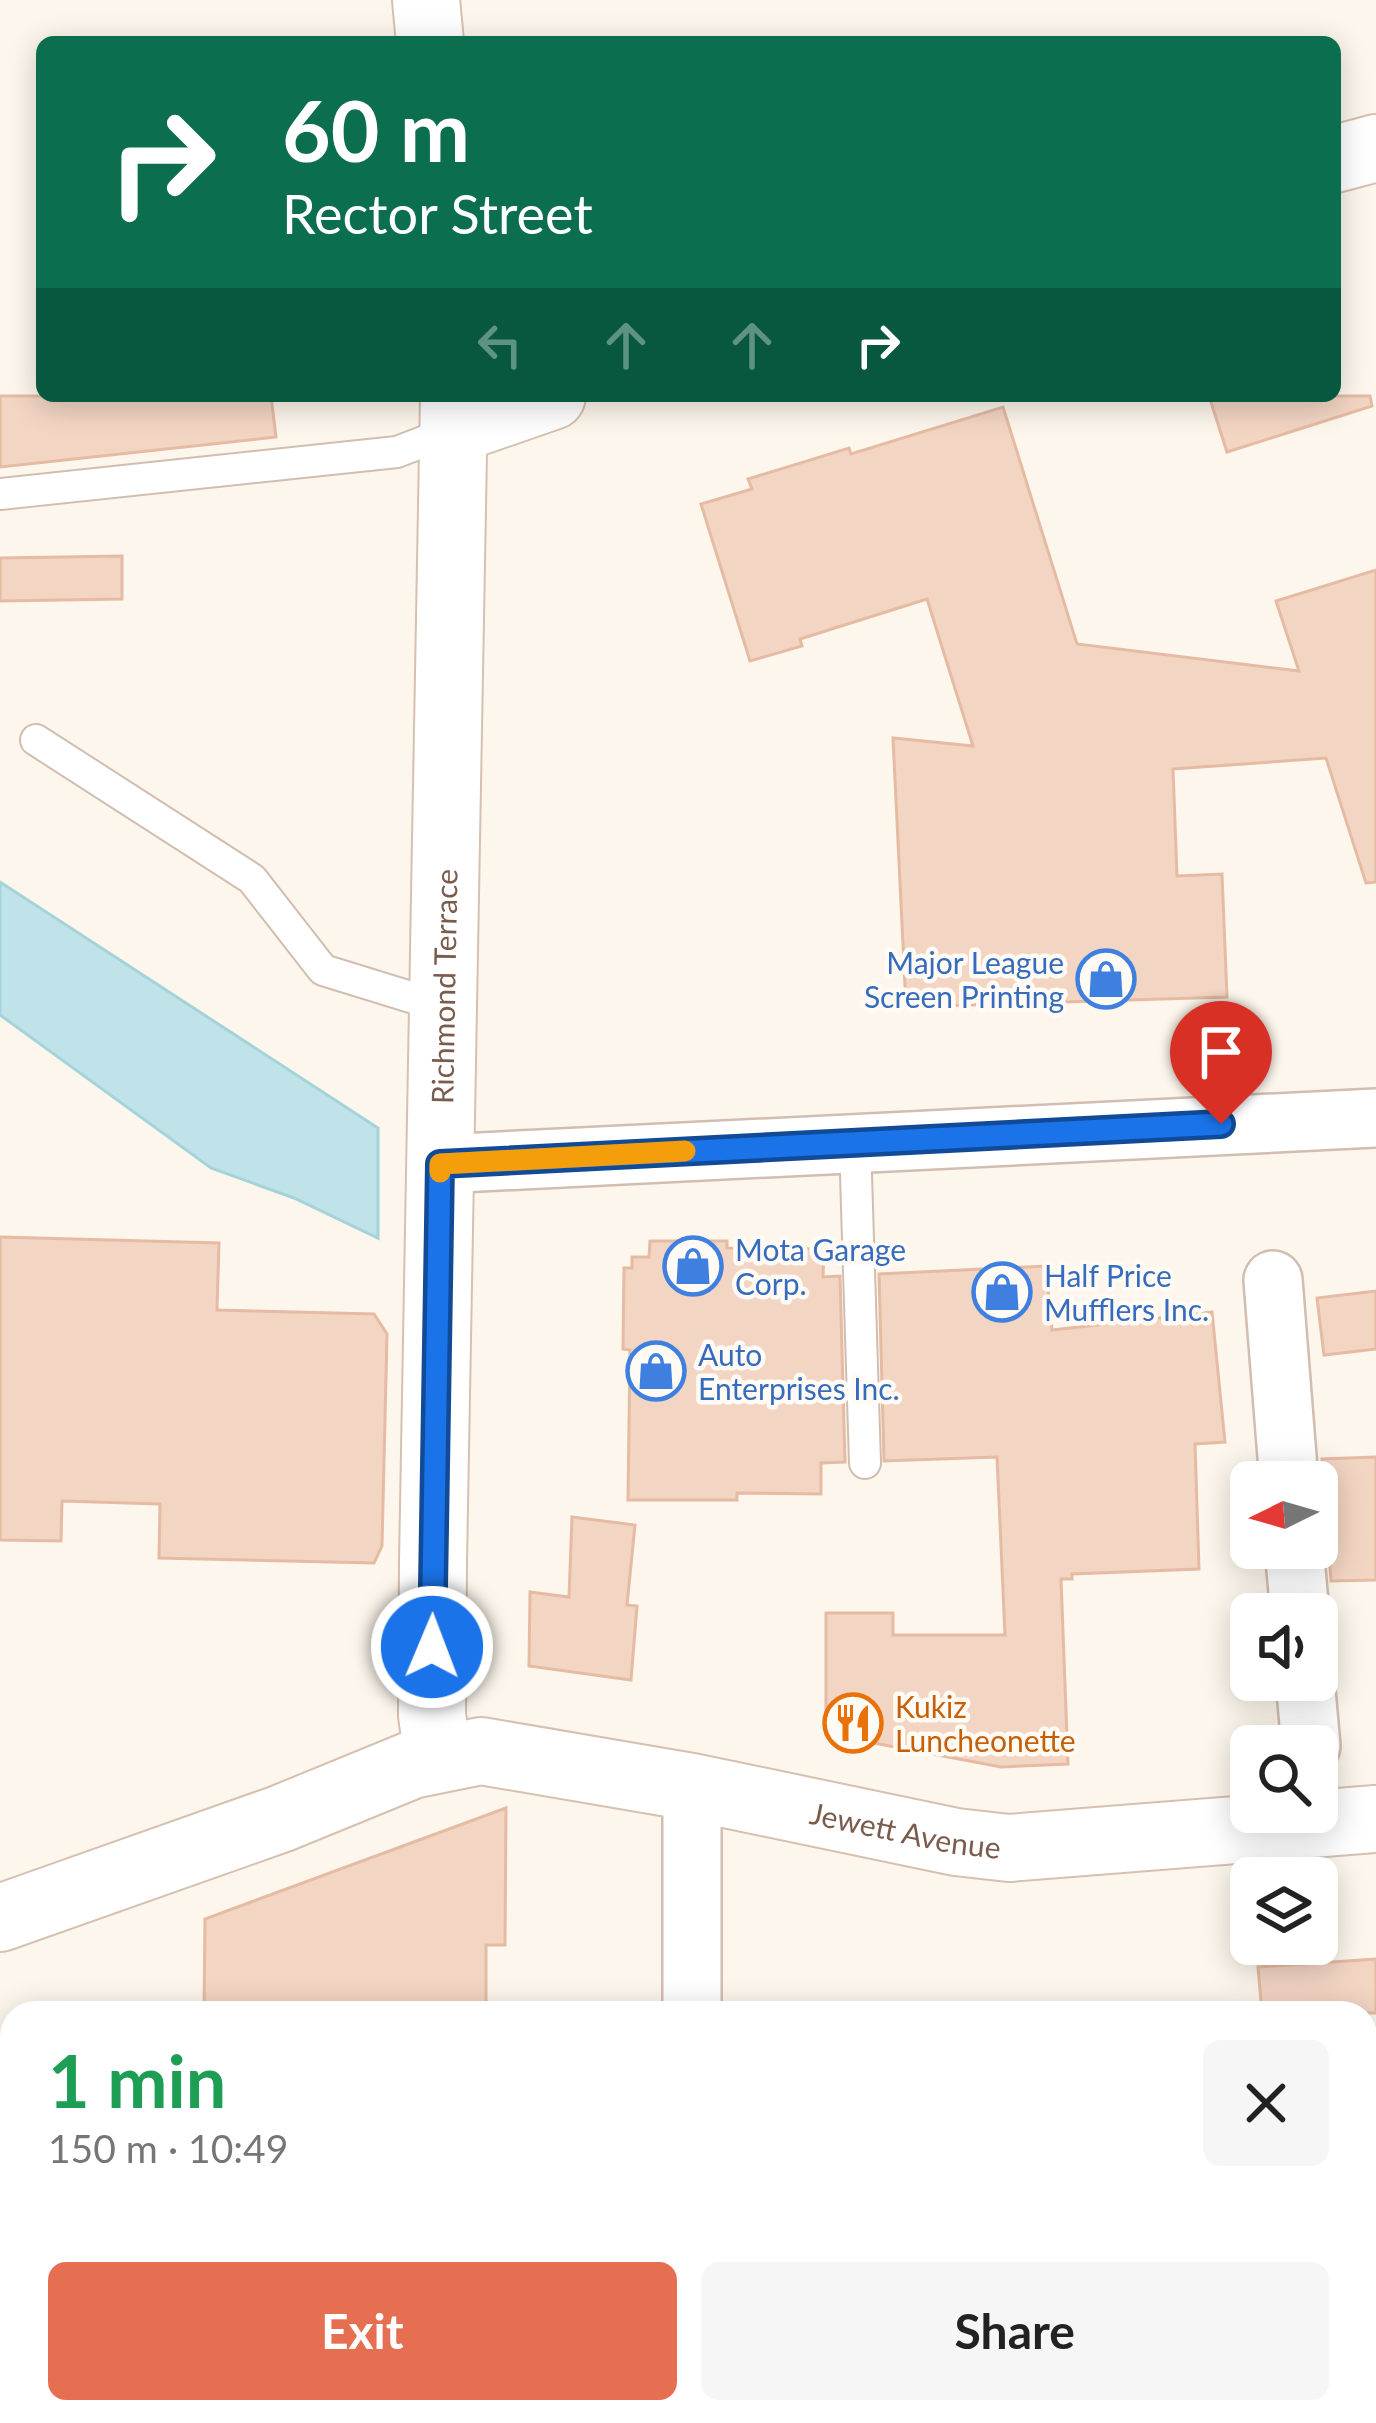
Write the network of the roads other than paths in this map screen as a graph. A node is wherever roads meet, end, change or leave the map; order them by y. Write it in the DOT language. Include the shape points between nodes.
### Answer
graph roads {
  1 [pos="426,0"];
  2 [pos="429,36"];
  3 [pos="1376,148"];
  4 [pos="1341,158"];
  5 [pos="517,402"];
  6 [pos="454,413"];
  7 [pos="0,494"];
  8 [pos="36,740"];
  9 [pos="443,1007"];
  10 [pos="1376,1118"];
  11 [pos="855,1143"];
  12 [pos="440,1164"];
  13 [pos="1273,1280"];
  14 [pos="1287,1461"];
  15 [pos="865,1463"];
  16 [pos="438,1757"];
  17 [pos="692,1787"];
  18 [pos="1230,1828"];
  19 [pos="0,1918"];
  20 [pos="692,2001"];
  1 -- 2 [label="main road"];
  3 -- 4 [label="main road"];
  5 -- 6 [label="main road"];
  6 -- 7 [label="lane" via="398,452"];
  6 -- 9 [label="main road, Richmond Terrace"];
  8 -- 9 [label="lane" via="252,879 323,970"];
  9 -- 12 [label="main road, Richmond Terrace"];
  10 -- 11 [label="street"];
  11 -- 12 [label="street"];
  11 -- 15 [label="lane"];
  12 -- 16 [label="main road, Richmond Terrace" via="432,1690"];
  13 -- 14 [label="street"];
  16 -- 17 [label="main road, Jewett Avenue" via="512,1754"];
  16 -- 19 [label="main road"];
  17 -- 18 [label="main road, Jewett Avenue" via="1009,1848"];
  17 -- 20 [label="street"];
}
